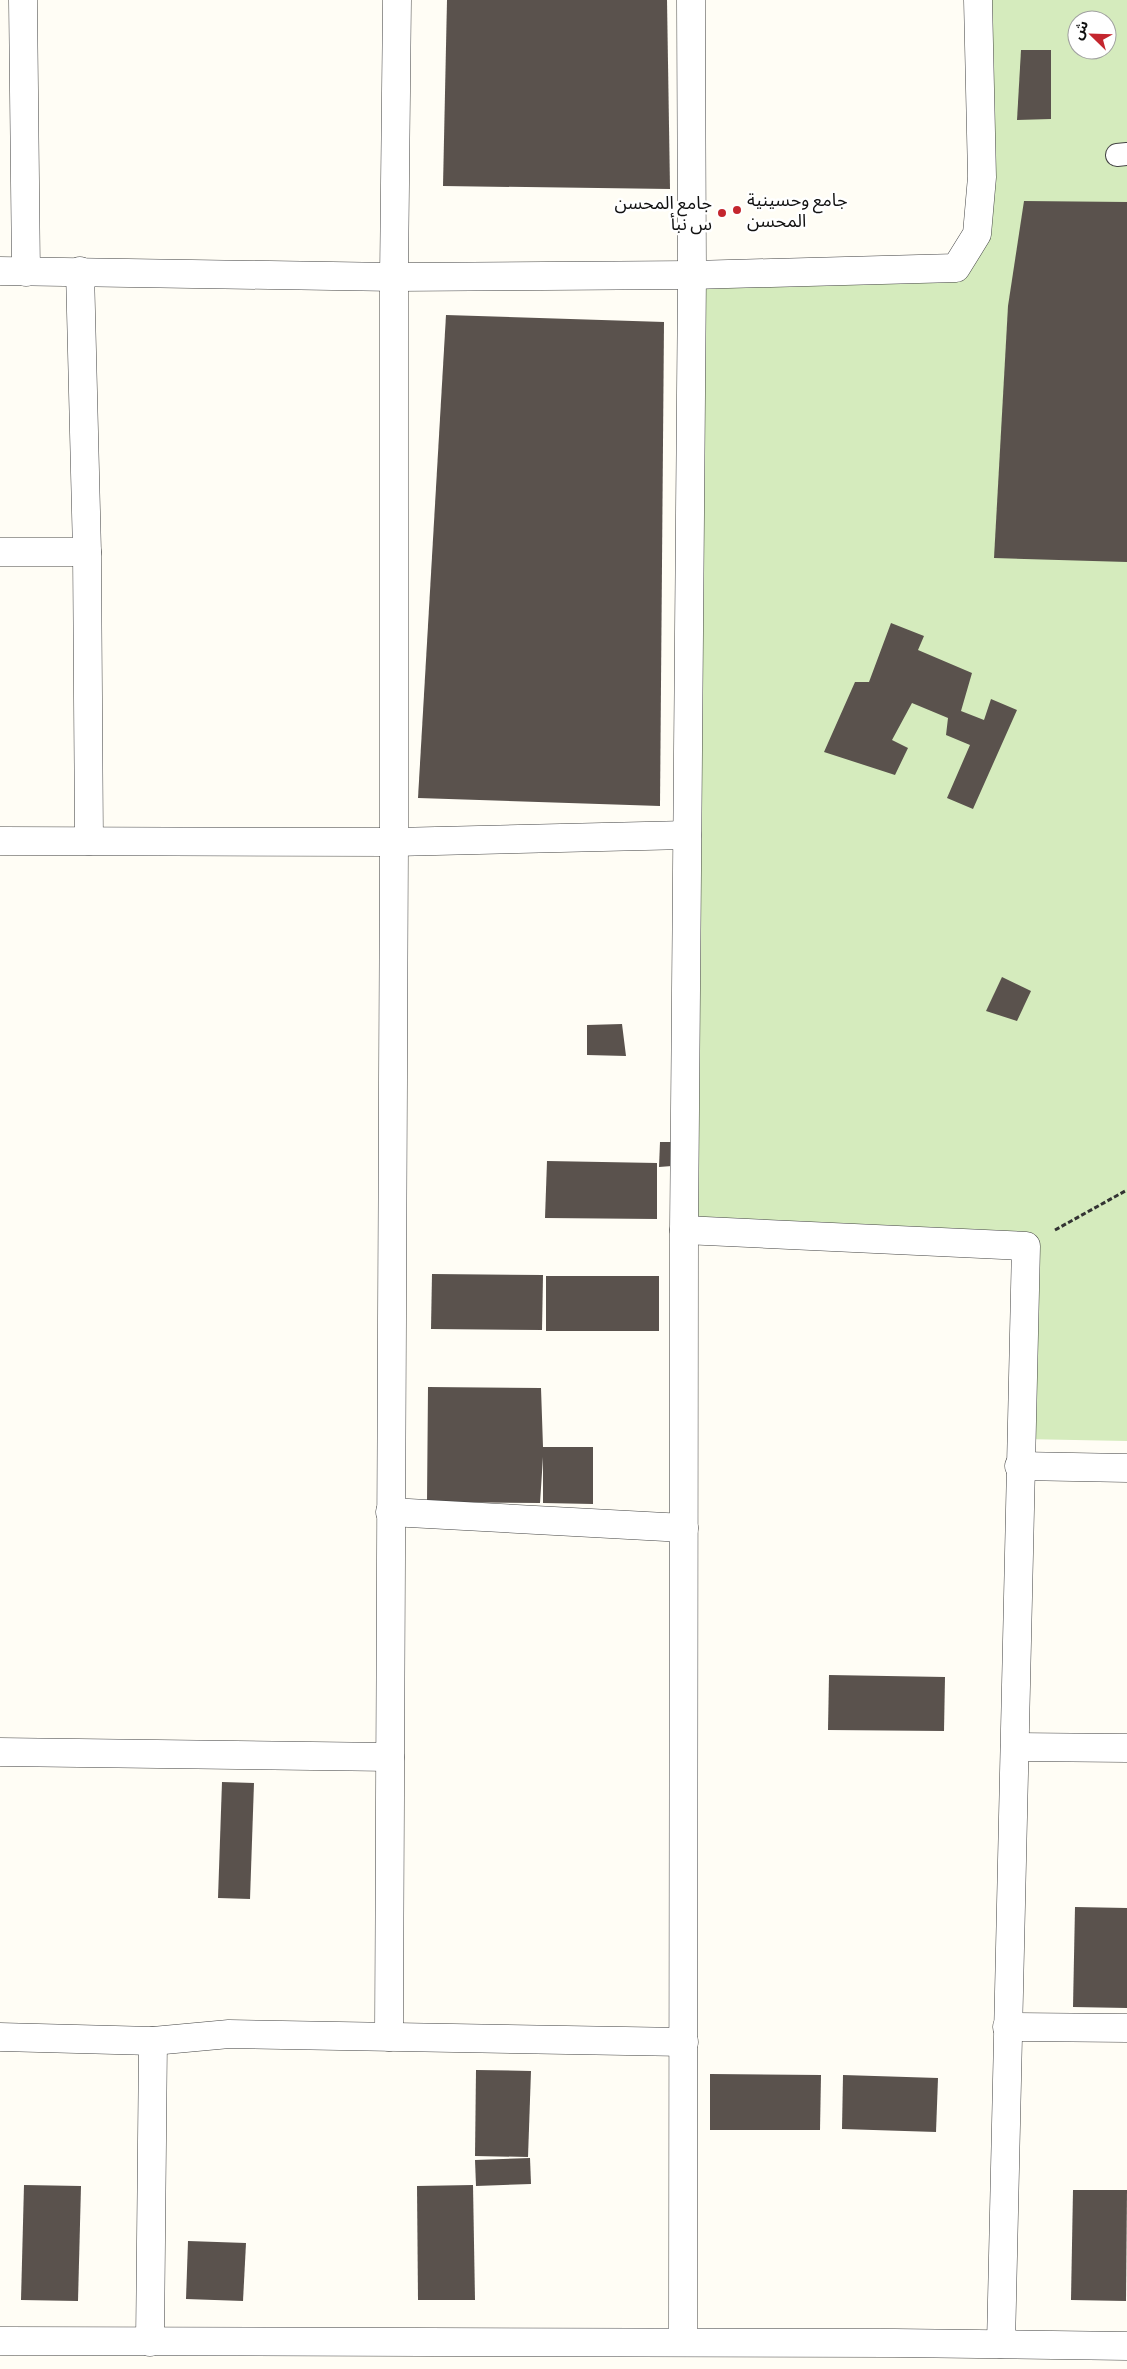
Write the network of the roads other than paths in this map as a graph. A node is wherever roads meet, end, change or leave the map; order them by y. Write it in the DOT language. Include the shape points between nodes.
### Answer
graph roads {
  1 [pos="24,0"];
  2 [pos="397,0"];
  3 [pos="691,0"];
  4 [pos="978,0"];
  5 [pos="13,271"];
  6 [pos="80,271"];
  7 [pos="692,275"];
  8 [pos="394,277"];
  9 [pos="0,552"];
  10 [pos="87,552"];
  11 [pos="687,835"];
  12 [pos="0,841"];
  13 [pos="89,841"];
  14 [pos="394,842"];
  15 [pos="684,1230"];
  16 [pos="1019,1466"];
  17 [pos="1127,1468"];
  18 [pos="390,1512"];
  19 [pos="684,1528"];
  20 [pos="1016,1747"];
  21 [pos="1127,1748"];
  22 [pos="0,1752"];
  23 [pos="390,1757"];
  24 [pos="1007,2027"];
  25 [pos="1127,2028"];
  26 [pos="0,2037"];
  27 [pos="389,2037"];
  28 [pos="153,2041"];
  29 [pos="684,2042"];
  30 [pos="0,2341"];
  31 [pos="150,2342"];
  32 [pos="683,2342"];
  33 [pos="1001,2344"];
  34 [pos="1127,2346"];
  1 -- 5 [label="street"];
  2 -- 8 [label="street"];
  3 -- 7 [label="street"];
  4 -- 7 [label="street" via="980,196 977,234 956,268"];
  5 -- 6 [label="street"];
  6 -- 8 [label="street"];
  6 -- 10 [label="street"];
  7 -- 8 [label="street"];
  7 -- 11 [label="street"];
  8 -- 14 [label="street"];
  9 -- 10 [label="street"];
  10 -- 13 [label="street"];
  11 -- 14 [label="street"];
  11 -- 15 [label="street"];
  12 -- 13 [label="street"];
  13 -- 14 [label="street"];
  14 -- 18 [label="street"];
  15 -- 16 [label="street" via="1026,1246"];
  15 -- 19 [label="street"];
  16 -- 17 [label="street"];
  16 -- 20 [label="street"];
  18 -- 19 [label="street"];
  18 -- 23 [label="street"];
  19 -- 29 [label="street"];
  20 -- 21 [label="street"];
  20 -- 24 [label="street"];
  22 -- 23 [label="street"];
  23 -- 27 [label="street"];
  24 -- 25 [label="street"];
  24 -- 33 [label="street"];
  26 -- 28 [label="street"];
  27 -- 28 [label="street" via="229,2034"];
  27 -- 29 [label="street"];
  28 -- 31 [label="street"];
  29 -- 32 [label="street"];
  30 -- 31 [label="street"];
  31 -- 32 [label="street"];
  32 -- 33 [label="street"];
  33 -- 34 [label="street"];
}
